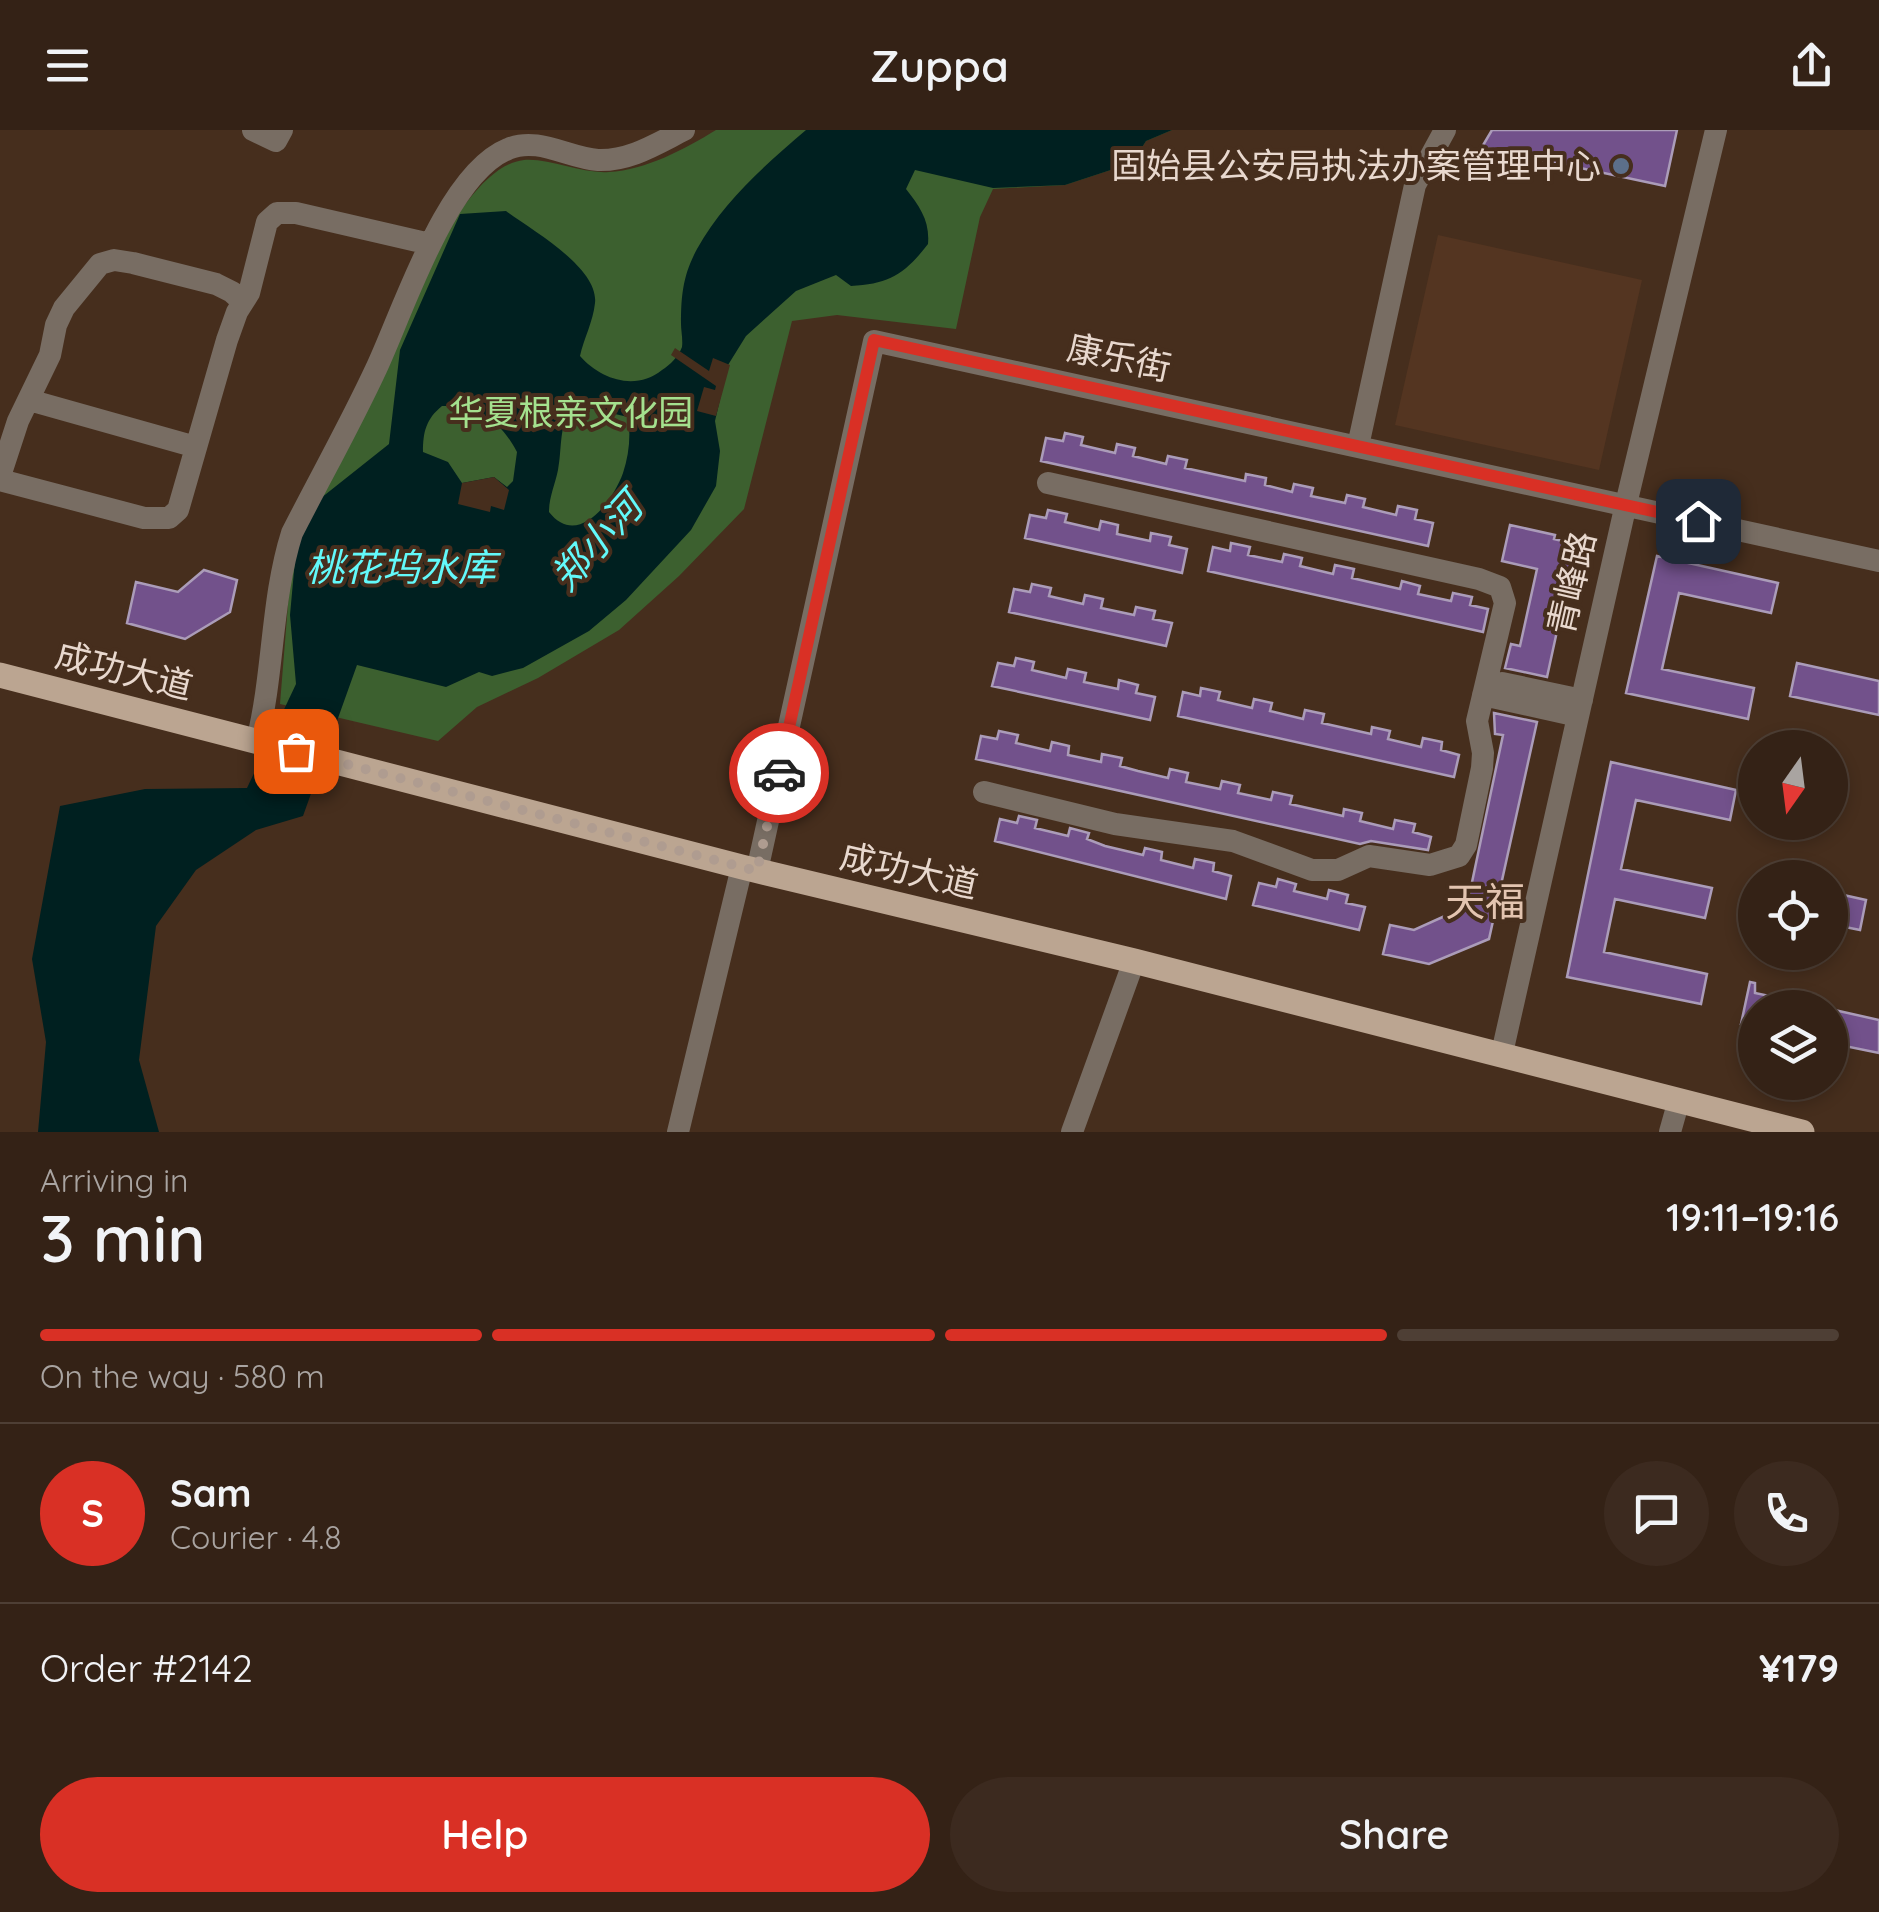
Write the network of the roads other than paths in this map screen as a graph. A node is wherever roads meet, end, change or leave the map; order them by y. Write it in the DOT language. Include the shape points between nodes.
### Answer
graph roads {
  1 [pos="253,130"];
  2 [pos="282,130"];
  3 [pos="684,130"];
  4 [pos="1445,130"];
  5 [pos="1716,130"];
  6 [pos="430,244"];
  7 [pos="243,302"];
  8 [pos="29,400"];
  9 [pos="1358,446"];
  10 [pos="196,447"];
  11 [pos="0,478"];
  12 [pos="1048,483"];
  13 [pos="1626,504"];
  14 [pos="1879,561"];
  15 [pos="0,675"];
  16 [pos="1485,687"];
  17 [pos="1580,708"];
  18 [pos="260,742"];
  19 [pos="984,792"];
  20 [pos="750,869"];
  21 [pos="1134,961"];
  22 [pos="1502,1053"];
  23 [pos="1679,1100"];
  24 [pos="678,1132"];
  25 [pos="1072,1132"];
  26 [pos="1670,1132"];
  27 [pos="1802,1132"];
  1 -- 2 [label="street" via="276,141"];
  3 -- 6 [label="street" via="626,157 597,160 533,145 506,150 480,170"];
  4 -- 9 [label="street" via="1415,186"];
  5 -- 13 [label="street, 青峰路"];
  6 -- 7 [label="street" via="278,212 267,222"];
  6 -- 18 [label="street" via="377,368 292,533"];
  7 -- 8 [label="street" via="216,284 133,263 100,264 64,308"];
  7 -- 10 [label="street"];
  8 -- 10 [label="street"];
  8 -- 11 [label="street"];
  9 -- 13 [label="street, 康乐街"];
  9 -- 20 [label="street, 康乐街" via="874,340"];
  10 -- 11 [label="street" via="178,510 169,518 144,518"];
  12 -- 16 [label="street" via="1492,583 1505,602"];
  13 -- 14 [label="street, 康乐街"];
  13 -- 17 [label="street, 青峰路"];
  15 -- 18 [label="main road, 成功大道"];
  16 -- 17 [label="street"];
  16 -- 19 [label="street" via="1476,728 1484,753 1466,845 1440,864 1370,856 1338,870 1312,870 1233,841 1115,824"];
  17 -- 22 [label="street, 青峰路"];
  18 -- 20 [label="main road, 成功大道"];
  20 -- 21 [label="main road, 成功大道"];
  20 -- 24 [label="street"];
  21 -- 22 [label="main road, 成功大道"];
  21 -- 25 [label="street"];
  22 -- 23 [label="main road, 成功大道"];
  23 -- 26 [label="street"];
  23 -- 27 [label="main road, 成功大道"];
}
